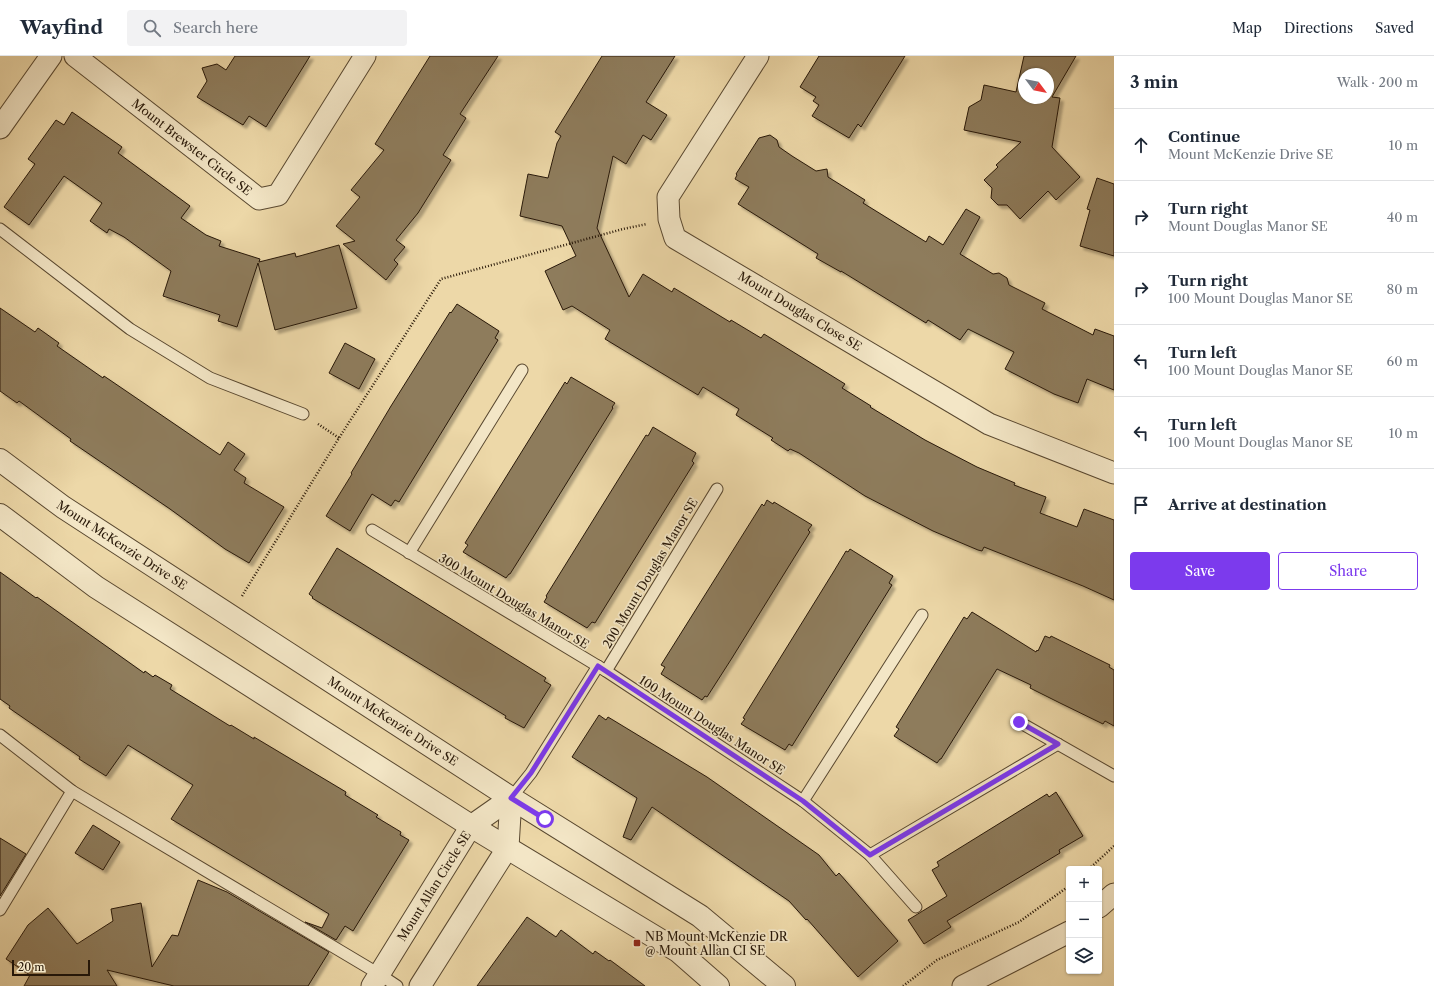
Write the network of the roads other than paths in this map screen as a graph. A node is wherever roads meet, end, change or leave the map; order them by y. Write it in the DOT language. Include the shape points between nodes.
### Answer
graph roads {
  1 [pos="51,56"];
  2 [pos="75,56"];
  3 [pos="365,56"];
  4 [pos="758,56"];
  5 [pos="0,128"];
  6 [pos="0,229"];
  7 [pos="522,370"];
  8 [pos="303,414"];
  9 [pos="0,460"];
  10 [pos="1114,473"];
  11 [pos="717,489"];
  12 [pos="0,515"];
  13 [pos="372,530"];
  14 [pos="409,553"];
  15 [pos="922,615"];
  16 [pos="602,669"];
  17 [pos="1019,722"];
  18 [pos="0,735"];
  19 [pos="1058,744"];
  20 [pos="1114,776"];
  21 [pos="72,791"];
  22 [pos="511,798"];
  23 [pos="803,801"];
  24 [pos="471,826"];
  25 [pos="508,847"];
  26 [pos="870,855"];
  27 [pos="1114,894"];
  28 [pos="1102,904"];
  29 [pos="916,907"];
  30 [pos="0,910"];
  31 [pos="1066,934"];
  32 [pos="376,980"];
  33 [pos="397,986"];
  34 [pos="420,986"];
  35 [pos="718,986"];
  36 [pos="784,986"];
  37 [pos="963,986"];
  1 -- 5 [label="street"];
  2 -- 3 [label="street, Mount Brewster Circle SE" via="259,199 278,195"];
  4 -- 10 [label="street, Mount Douglas Close SE" via="668,197 669,219 675,238 989,424"];
  6 -- 8 [label="lane" via="130,329 210,378"];
  7 -- 14 [label="lane"];
  9 -- 22 [label="street, Mount McKenzie Drive SE" via="69,511"];
  11 -- 16 [label="lane, 200 Mount Douglas Manor SE"];
  12 -- 24 [label="street" via="96,587"];
  13 -- 14 [label="lane, 300 Mount Douglas Manor SE"];
  14 -- 16 [label="lane, 300 Mount Douglas Manor SE"];
  15 -- 23 [label="lane"];
  16 -- 22 [label="lane, 200 Mount Douglas Manor SE"];
  16 -- 23 [label="lane, 100 Mount Douglas Manor SE"];
  17 -- 19 [label="lane"];
  18 -- 21 [label="lane"];
  19 -- 20 [label="lane"];
  19 -- 26 [label="lane"];
  21 -- 30 [label="lane"];
  21 -- 32 [label="lane"];
  22 -- 24 [label="street, Mount Allan Circle SE"];
  22 -- 25 [label="street"];
  22 -- 36 [label="street, Mount McKenzie Drive SE" via="700,916"];
  23 -- 26 [label="lane, 100 Mount Douglas Manor SE"];
  24 -- 25 [label="street"];
  24 -- 32 [label="street, Mount Allan Circle SE"];
  25 -- 34 [label="street"];
  25 -- 35 [label="street" via="678,951"];
  26 -- 29 [label="lane, 100 Mount Douglas Manor SE"];
  27 -- 28 [label="street"];
  31 -- 37 [label="street"];
  32 -- 33 [label="lane"];
}
